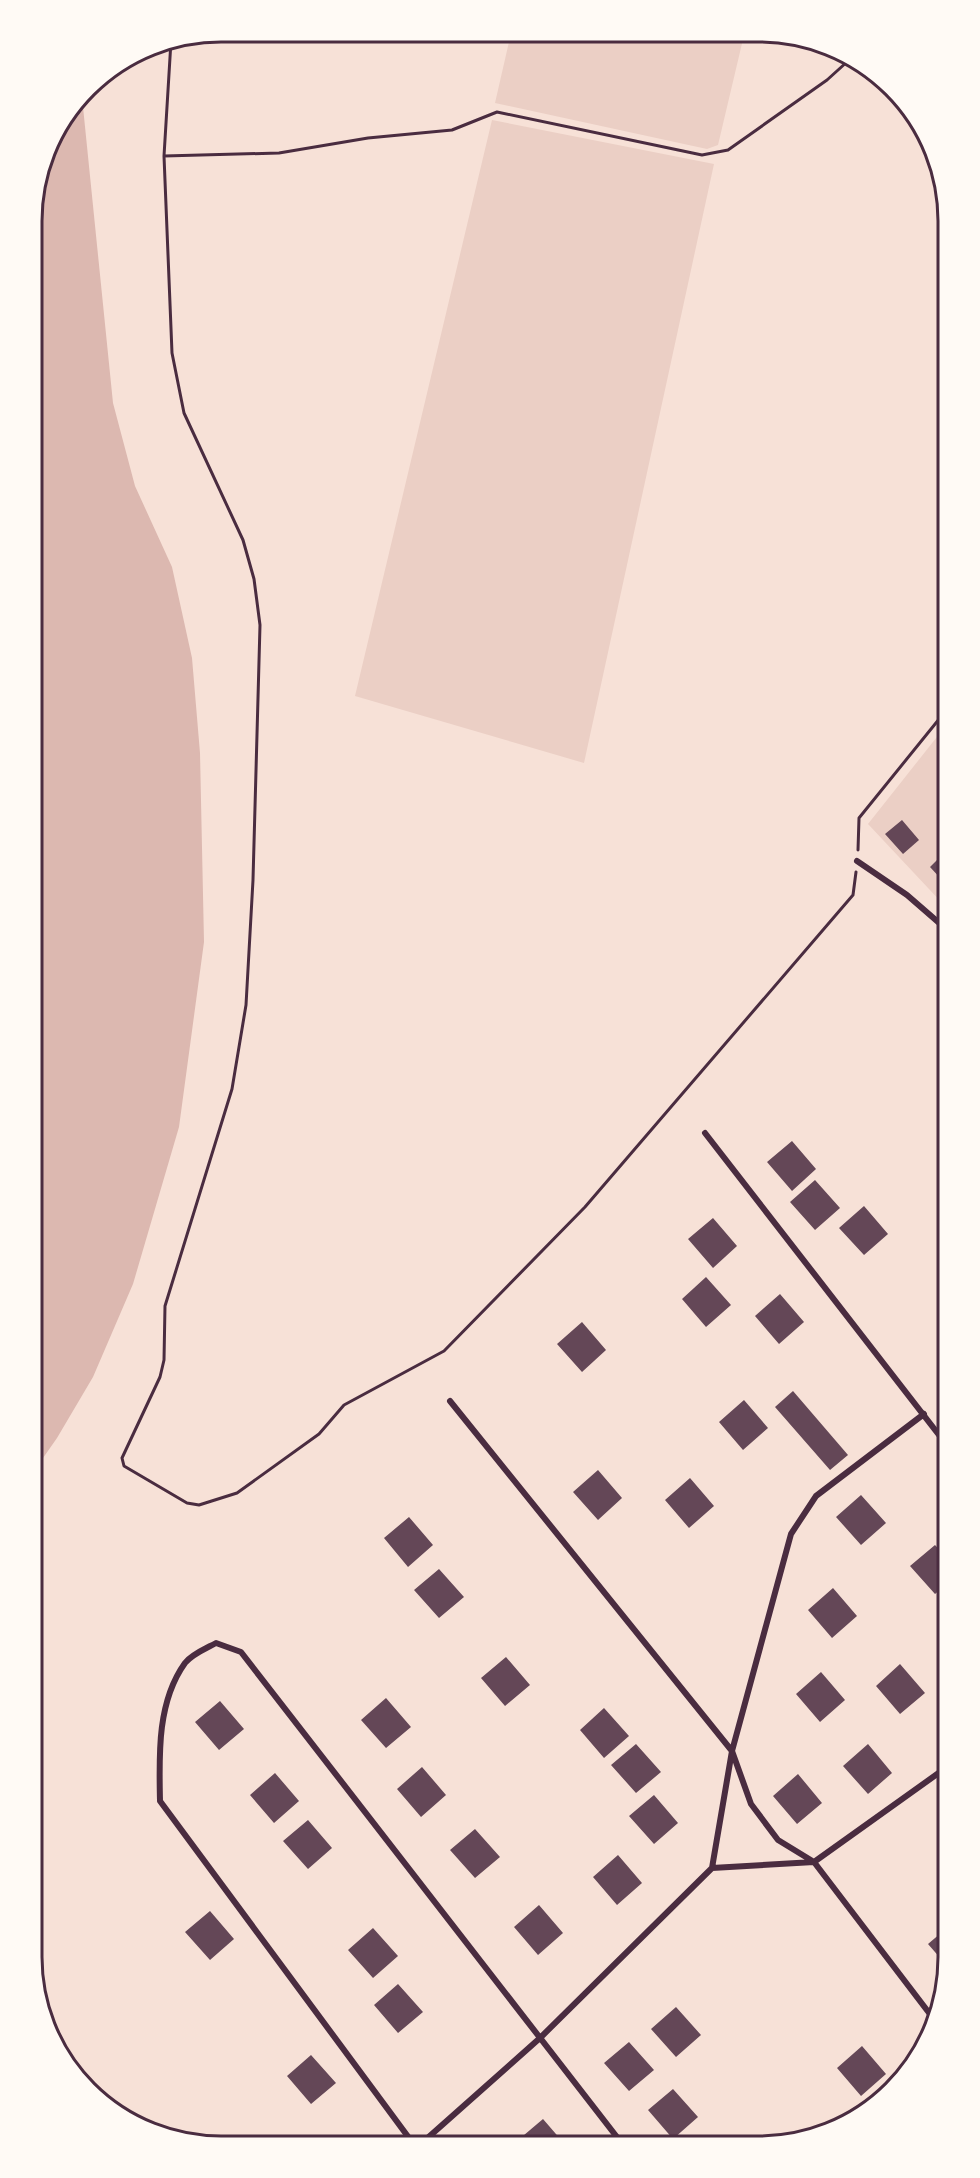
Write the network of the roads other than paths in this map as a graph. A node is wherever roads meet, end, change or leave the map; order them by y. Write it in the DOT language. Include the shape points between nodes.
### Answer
graph roads {
  1 [pos="857,861"];
  2 [pos="938,922"];
  3 [pos="705,1133"];
  4 [pos="450,1401"];
  5 [pos="924,1414"];
  6 [pos="938,1433"];
  7 [pos="732,1751"];
  8 [pos="938,1773"];
  9 [pos="814,1862"];
  10 [pos="712,1868"];
  11 [pos="929,2012"];
  12 [pos="540,2038"];
  13 [pos="408,2136"];
  14 [pos="430,2136"];
  15 [pos="616,2136"];
  1 -- 2 [label="street"];
  3 -- 5 [label="street"];
  4 -- 7 [label="street"];
  5 -- 6 [label="street"];
  5 -- 7 [label="street" via="816,1496 791,1533"];
  7 -- 9 [label="street" via="751,1804 778,1840"];
  7 -- 10 [label="street"];
  8 -- 9 [label="street"];
  9 -- 10 [label="street"];
  9 -- 11 [label="street"];
  10 -- 12 [label="street"];
  12 -- 13 [label="street" via="241,1652 216,1643 186,1661 169,1694 159,1748 160,1801"];
  12 -- 14 [label="street"];
  12 -- 15 [label="street"];
}
